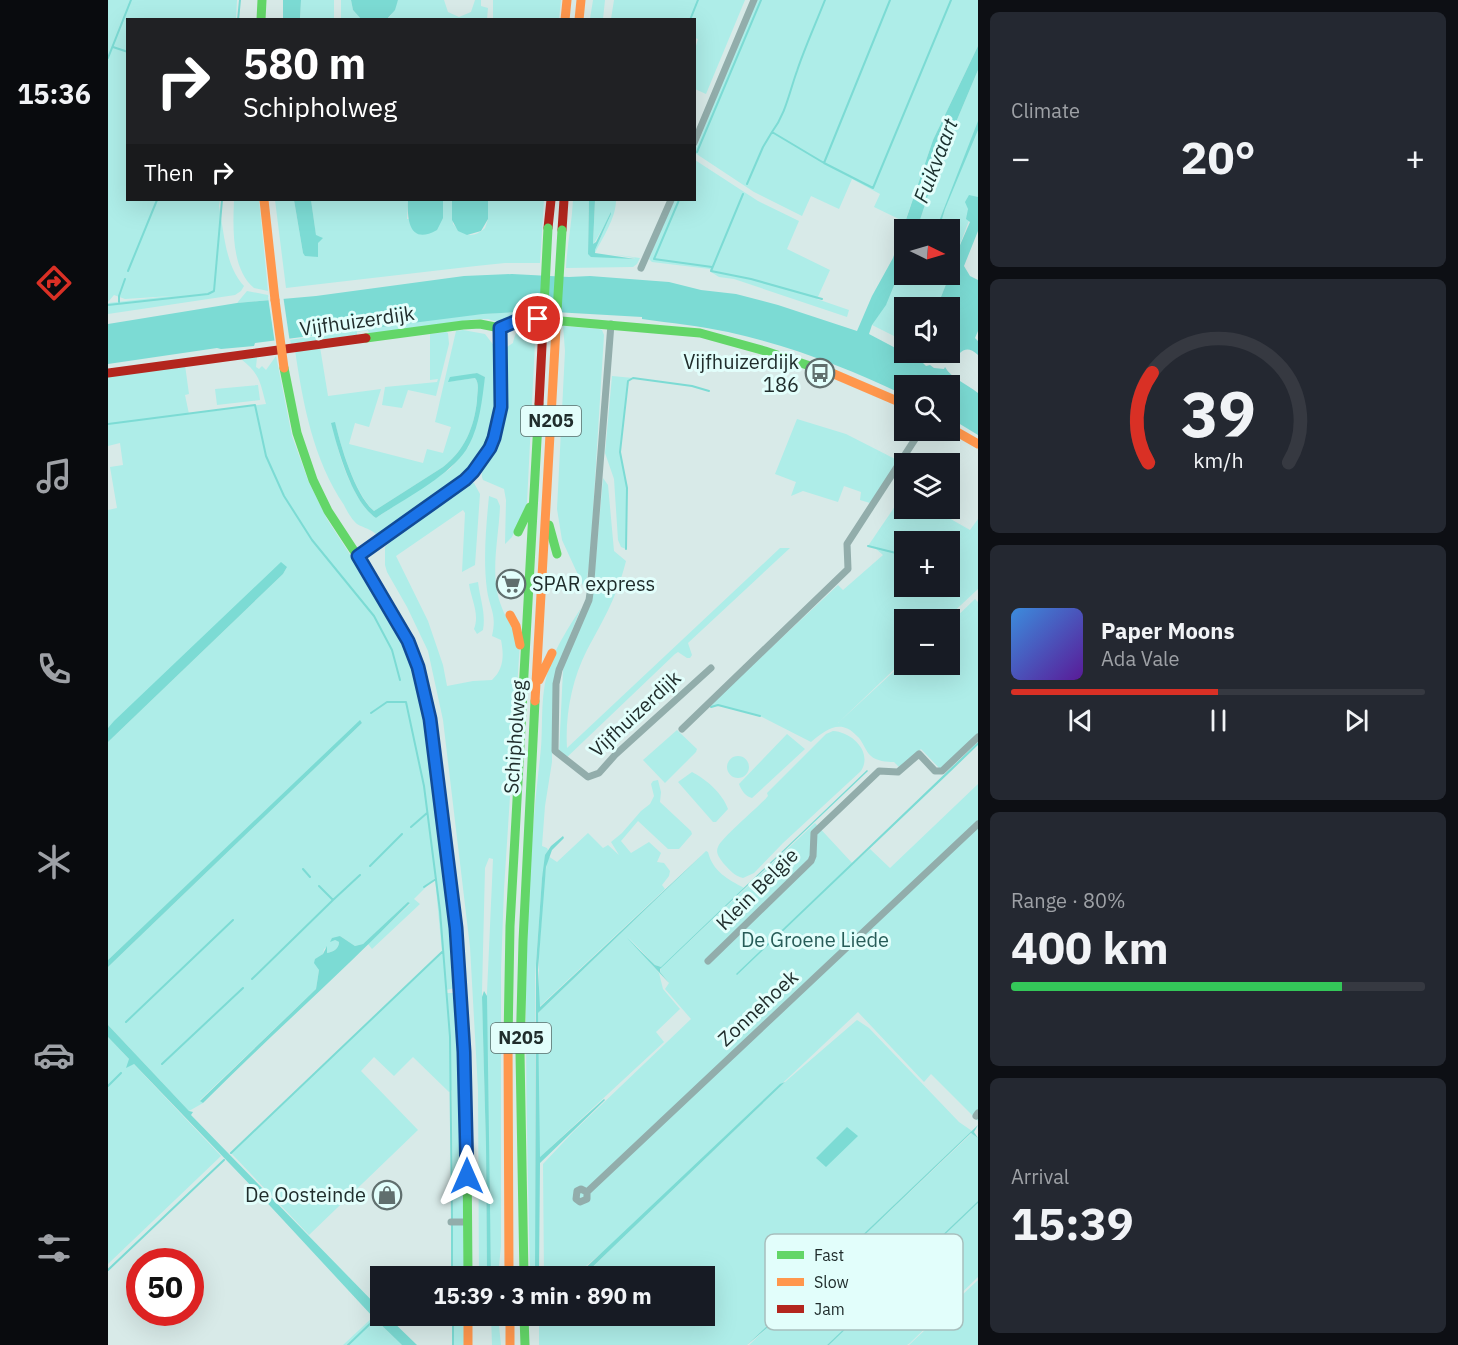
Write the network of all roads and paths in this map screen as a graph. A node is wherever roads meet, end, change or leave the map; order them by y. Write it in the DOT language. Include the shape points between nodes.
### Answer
graph roads {
  1 [pos="262,0"];
  2 [pos="567,0"];
  3 [pos="581,0"];
  4 [pos="754,0"];
  5 [pos="261,18"];
  6 [pos="566,18"];
  7 [pos="579,18"];
  8 [pos="696,138"];
  9 [pos="264,201"];
  10 [pos="551,201"];
  11 [pos="564,201"];
  12 [pos="671,201"];
  13 [pos="641,268"];
  14 [pos="611,324"];
  15 [pos="500,328"];
  16 [pos="108,373"];
  17 [pos="894,400"];
  18 [pos="960,434"];
  19 [pos="914,441"];
  20 [pos="978,444"];
  21 [pos="533,501"];
  22 [pos="546,515"];
  23 [pos="518,532"];
  24 [pos="558,554"];
  25 [pos="358,556"];
  26 [pos="510,615"];
  27 [pos="552,653"];
  28 [pos="711,668"];
  29 [pos="523,676"];
  30 [pos="536,686"];
  31 [pos="682,729"];
  32 [pos="978,737"];
  33 [pos="978,824"];
  34 [pos="708,961"];
  35 [pos="586,1192"];
  36 [pos="451,1222"];
  37 [pos="464,1222"];
  38 [pos="467,1266"];
  39 [pos="509,1266"];
  40 [pos="524,1266"];
  41 [pos="468,1326"];
  42 [pos="510,1326"];
  43 [pos="524,1326"];
  44 [pos="468,1345"];
  45 [pos="510,1345"];
  46 [pos="525,1345"];
  1 -- 5 [label="main road"];
  2 -- 6 [label="main road"];
  3 -- 7 [label="main road"];
  4 -- 8 [label="street"];
  9 -- 25 [label="main road, bridge" via="296,435 320,495"];
  10 -- 21 [label="main road, Schipholweg / N205, bridge"];
  11 -- 22 [label="main road, Schipholweg / N205, bridge"];
  12 -- 13 [label="street"];
  14 -- 15 [label="main road, Vijfhuizerdijk" via="526,319"];
  14 -- 17 [label="main road, Vijfhuizerdijk" via="720,338 825,370"];
  14 -- 28 [label="street, Vijfhuizerdijk" via="590,593 559,670 555,751 588,777 599,773"];
  15 -- 16 [label="main road, Vijfhuizerdijk" via="463,325"];
  15 -- 25 [label="main road" via="501,407 490,448 465,480"];
  18 -- 20 [label="main road"];
  19 -- 31 [label="street" via="847,544 848,569"];
  21 -- 23 [label="main road"];
  21 -- 29 [label="main road, Schipholweg / N205"];
  22 -- 24 [label="main road"];
  22 -- 30 [label="main road, Schipholweg / N205"];
  25 -- 37 [label="main road" via="408,641 430,719 461,985 467,1130"];
  26 -- 29 [label="main road" via="519,637"];
  27 -- 30 [label="main road"];
  29 -- 39 [label="main road, Schipholweg / N205" via="510,926"];
  30 -- 40 [label="main road, Schipholweg / N205" via="520,1053"];
  32 -- 34 [label="street, Klein Belgie" via="942,771 935,771 919,754 898,772 879,771 814,833 811,861"];
  33 -- 35 [label="street, Zonnehoek"];
  36 -- 37 [label="street"];
  37 -- 38 [label="main road"];
  41 -- 44 [label="main road"];
  42 -- 45 [label="main road"];
  43 -- 46 [label="main road"];
}
